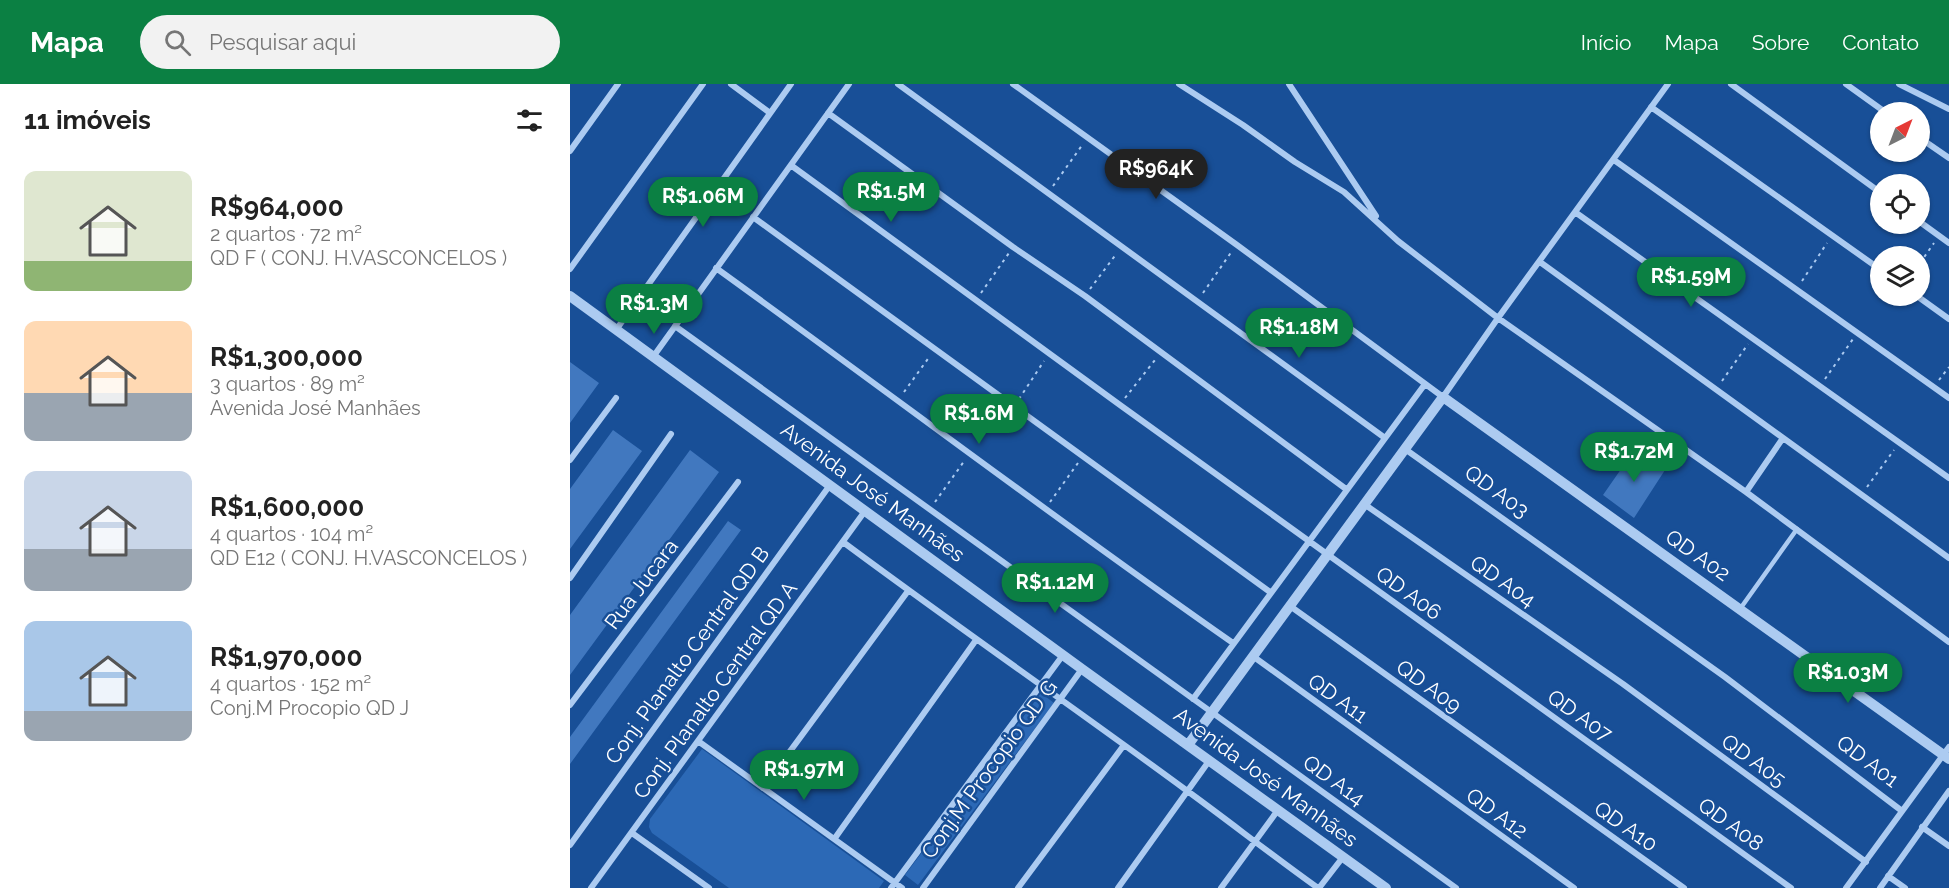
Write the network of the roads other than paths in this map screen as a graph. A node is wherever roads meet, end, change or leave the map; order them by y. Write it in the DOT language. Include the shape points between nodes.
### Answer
graph roads {
  1 [pos="618,84"];
  2 [pos="703,84"];
  3 [pos="730,84"];
  4 [pos="791,84"];
  5 [pos="849,84"];
  6 [pos="898,84"];
  7 [pos="1013,84"];
  8 [pos="1179,84"];
  9 [pos="1289,84"];
  10 [pos="1668,84"];
  11 [pos="1731,84"];
  12 [pos="1846,84"];
  13 [pos="1899,84"];
  14 [pos="1871,102"];
  15 [pos="1651,107"];
  16 [pos="1949,109"];
  17 [pos="828,112"];
  18 [pos="770,113"];
  19 [pos="1930,145"];
  20 [pos="570,151"];
  21 [pos="1949,158"];
  22 [pos="1614,160"];
  23 [pos="792,166"];
  24 [pos="1870,185"];
  25 [pos="1575,212"];
  26 [pos="753,217"];
  27 [pos="1380,223"];
  28 [pos="1930,229"];
  29 [pos="1949,243"];
  30 [pos="1540,262"];
  31 [pos="1870,262"];
  32 [pos="716,268"];
  33 [pos="570,269"];
  34 [pos="570,296"];
  35 [pos="1930,305"];
  36 [pos="1498,318"];
  37 [pos="1949,319"];
  38 [pos="675,326"];
  39 [pos="616,330"];
  40 [pos="653,357"];
  41 [pos="1425,384"];
  42 [pos="1443,397"];
  43 [pos="616,398"];
  44 [pos="1949,398"];
  45 [pos="671,434"];
  46 [pos="1385,438"];
  47 [pos="1783,438"];
  48 [pos="1405,449"];
  49 [pos="570,460"];
  50 [pos="1949,478"];
  51 [pos="738,482"];
  52 [pos="830,485"];
  53 [pos="1346,489"];
  54 [pos="1746,492"];
  55 [pos="1364,504"];
  56 [pos="865,511"];
  57 [pos="1797,529"];
  58 [pos="1309,541"];
  59 [pos="843,542"];
  60 [pos="1328,554"];
  61 [pos="1949,558"];
  62 [pos="570,578"];
  63 [pos="908,591"];
  64 [pos="1270,592"];
  65 [pos="1290,606"];
  66 [pos="1740,609"];
  67 [pos="976,640"];
  68 [pos="1949,642"];
  69 [pos="1233,643"];
  70 [pos="1063,655"];
  71 [pos="1254,657"];
  72 [pos="1082,669"];
  73 [pos="1491,672"];
  74 [pos="1725,677"];
  75 [pos="1623,684"];
  76 [pos="1041,686"];
  77 [pos="1193,699"];
  78 [pos="1059,700"];
  79 [pos="570,705"];
  80 [pos="1212,713"];
  81 [pos="698,741"];
  82 [pos="1124,745"];
  83 [pos="1188,745"];
  84 [pos="1947,754"];
  85 [pos="1209,761"];
  86 [pos="1403,766"];
  87 [pos="1651,786"];
  88 [pos="763,788"];
  89 [pos="1188,791"];
  90 [pos="1549,791"];
  91 [pos="1949,791"];
  92 [pos="1278,810"];
  93 [pos="1902,811"];
  94 [pos="1922,828"];
  95 [pos="632,833"];
  96 [pos="835,838"];
  97 [pos="1254,843"];
  98 [pos="570,845"];
  99 [pos="1949,846"];
  100 [pos="1343,857"];
  101 [pos="1866,862"];
  102 [pos="1888,876"];
  103 [pos="698,880"];
  104 [pos="893,885"];
  105 [pos="1573,887"];
  106 [pos="1848,887"];
  107 [pos="591,888"];
  108 [pos="693,888"];
  109 [pos="709,888"];
  110 [pos="902,888"];
  111 [pos="923,888"];
  112 [pos="1018,888"];
  113 [pos="1118,888"];
  114 [pos="1221,888"];
  115 [pos="1318,888"];
  116 [pos="1386,888"];
  117 [pos="1456,888"];
  118 [pos="1684,888"];
  119 [pos="1791,888"];
  120 [pos="1880,888"];
  121 [pos="1905,888"];
  1 -- 20 [label="street"];
  2 -- 33 [label="street"];
  3 -- 18 [label="street"];
  4 -- 18 [label="street"];
  5 -- 17 [label="street"];
  6 -- 46 [label="street"];
  7 -- 41 [label="street"];
  8 -- 27 [label="street" via="1344,192"];
  9 -- 27 [label="street"];
  10 -- 15 [label="street"];
  11 -- 24 [label="street"];
  12 -- 14 [label="street"];
  13 -- 16 [label="street"];
  15 -- 22 [label="street"];
  15 -- 31 [label="street"];
  17 -- 23 [label="street"];
  17 -- 53 [label="street"];
  18 -- 39 [label="street"];
  19 -- 21 [label="street"];
  22 -- 25 [label="street"];
  22 -- 44 [label="street"];
  23 -- 26 [label="street"];
  23 -- 58 [label="street, QD A06"];
  25 -- 30 [label="street"];
  25 -- 50 [label="street"];
  26 -- 32 [label="street"];
  26 -- 64 [label="street"];
  27 -- 36 [label="street"];
  28 -- 29 [label="street"];
  30 -- 36 [label="street"];
  30 -- 47 [label="street"];
  32 -- 38 [label="street"];
  32 -- 69 [label="street"];
  34 -- 39 [label="street, Avenida José Manhães"];
  35 -- 37 [label="street"];
  36 -- 42 [label="street"];
  36 -- 54 [label="street"];
  38 -- 40 [label="street"];
  38 -- 77 [label="street, QD A14"];
  39 -- 40 [label="street, Avenida José Manhães"];
  40 -- 52 [label="street, Avenida José Manhães"];
  41 -- 42 [label="street"];
  41 -- 46 [label="street"];
  42 -- 48 [label="street"];
  42 -- 66 [label="street, QD A02"];
  43 -- 49 [label="street"];
  45 -- 62 [label="street"];
  46 -- 53 [label="street"];
  47 -- 54 [label="street"];
  47 -- 61 [label="street"];
  48 -- 55 [label="street"];
  48 -- 74 [label="street, QD A03"];
  51 -- 79 [label="street, Rua Jucara"];
  52 -- 56 [label="street, Avenida José Manhães"];
  52 -- 98 [label="street, Conj. Planalto Central QD B"];
  53 -- 58 [label="street"];
  54 -- 57 [label="street"];
  55 -- 60 [label="street"];
  55 -- 75 [label="street, QD A04"];
  56 -- 59 [label="street, Conj. Planalto Central QD A"];
  56 -- 70 [label="street, Avenida José Manhães"];
  57 -- 66 [label="lane"];
  57 -- 68 [label="street"];
  58 -- 60 [label="street, QD A06"];
  58 -- 64 [label="street"];
  59 -- 63 [label="street"];
  59 -- 81 [label="street, Conj. Planalto Central QD A"];
  60 -- 65 [label="street"];
  60 -- 73 [label="street, QD A06"];
  63 -- 67 [label="street"];
  63 -- 88 [label="street"];
  64 -- 69 [label="street"];
  65 -- 71 [label="street"];
  65 -- 90 [label="street, QD A09"];
  66 -- 84 [label="street, QD A02"];
  67 -- 76 [label="street"];
  67 -- 96 [label="street"];
  69 -- 77 [label="street"];
  70 -- 72 [label="street, Avenida José Manhães"];
  70 -- 76 [label="street"];
  71 -- 80 [label="street"];
  71 -- 86 [label="street, QD A11"];
  72 -- 78 [label="street, Conj.M Procopio QD G"];
  72 -- 83 [label="street, Avenida José Manhães"];
  73 -- 87 [label="street, QD A07"];
  74 -- 93 [label="street, QD A01"];
  75 -- 101 [label="street, QD A05"];
  76 -- 78 [label="street"];
  76 -- 104 [label="street"];
  77 -- 80 [label="street, QD A14"];
  78 -- 82 [label="street"];
  78 -- 111 [label="street, Conj.M Procopio QD G"];
  80 -- 83 [label="street"];
  80 -- 117 [label="street, QD A14"];
  81 -- 88 [label="street"];
  81 -- 95 [label="street, Conj. Planalto Central QD A"];
  82 -- 89 [label="street"];
  82 -- 112 [label="street"];
  83 -- 85 [label="street, Avenida José Manhães"];
  84 -- 93 [label="street"];
  85 -- 89 [label="street"];
  85 -- 92 [label="street, Avenida José Manhães"];
  86 -- 105 [label="street, QD A12"];
  87 -- 119 [label="street, QD A08"];
  88 -- 96 [label="street"];
  89 -- 97 [label="street"];
  89 -- 113 [label="street"];
  90 -- 118 [label="street, QD A10"];
  91 -- 94 [label="street"];
  92 -- 97 [label="street"];
  92 -- 100 [label="street, Avenida José Manhães"];
  93 -- 101 [label="street"];
  94 -- 99 [label="street"];
  94 -- 102 [label="street"];
  95 -- 103 [label="street"];
  95 -- 107 [label="street, Conj. Planalto Central QD A"];
  96 -- 104 [label="street"];
  97 -- 114 [label="street"];
  97 -- 115 [label="street"];
  100 -- 115 [label="street"];
  100 -- 116 [label="street, Avenida José Manhães"];
  101 -- 106 [label="street"];
  102 -- 120 [label="street"];
  102 -- 121 [label="street"];
  103 -- 108 [label="street"];
  103 -- 109 [label="street"];
  104 -- 110 [label="street"];
}
